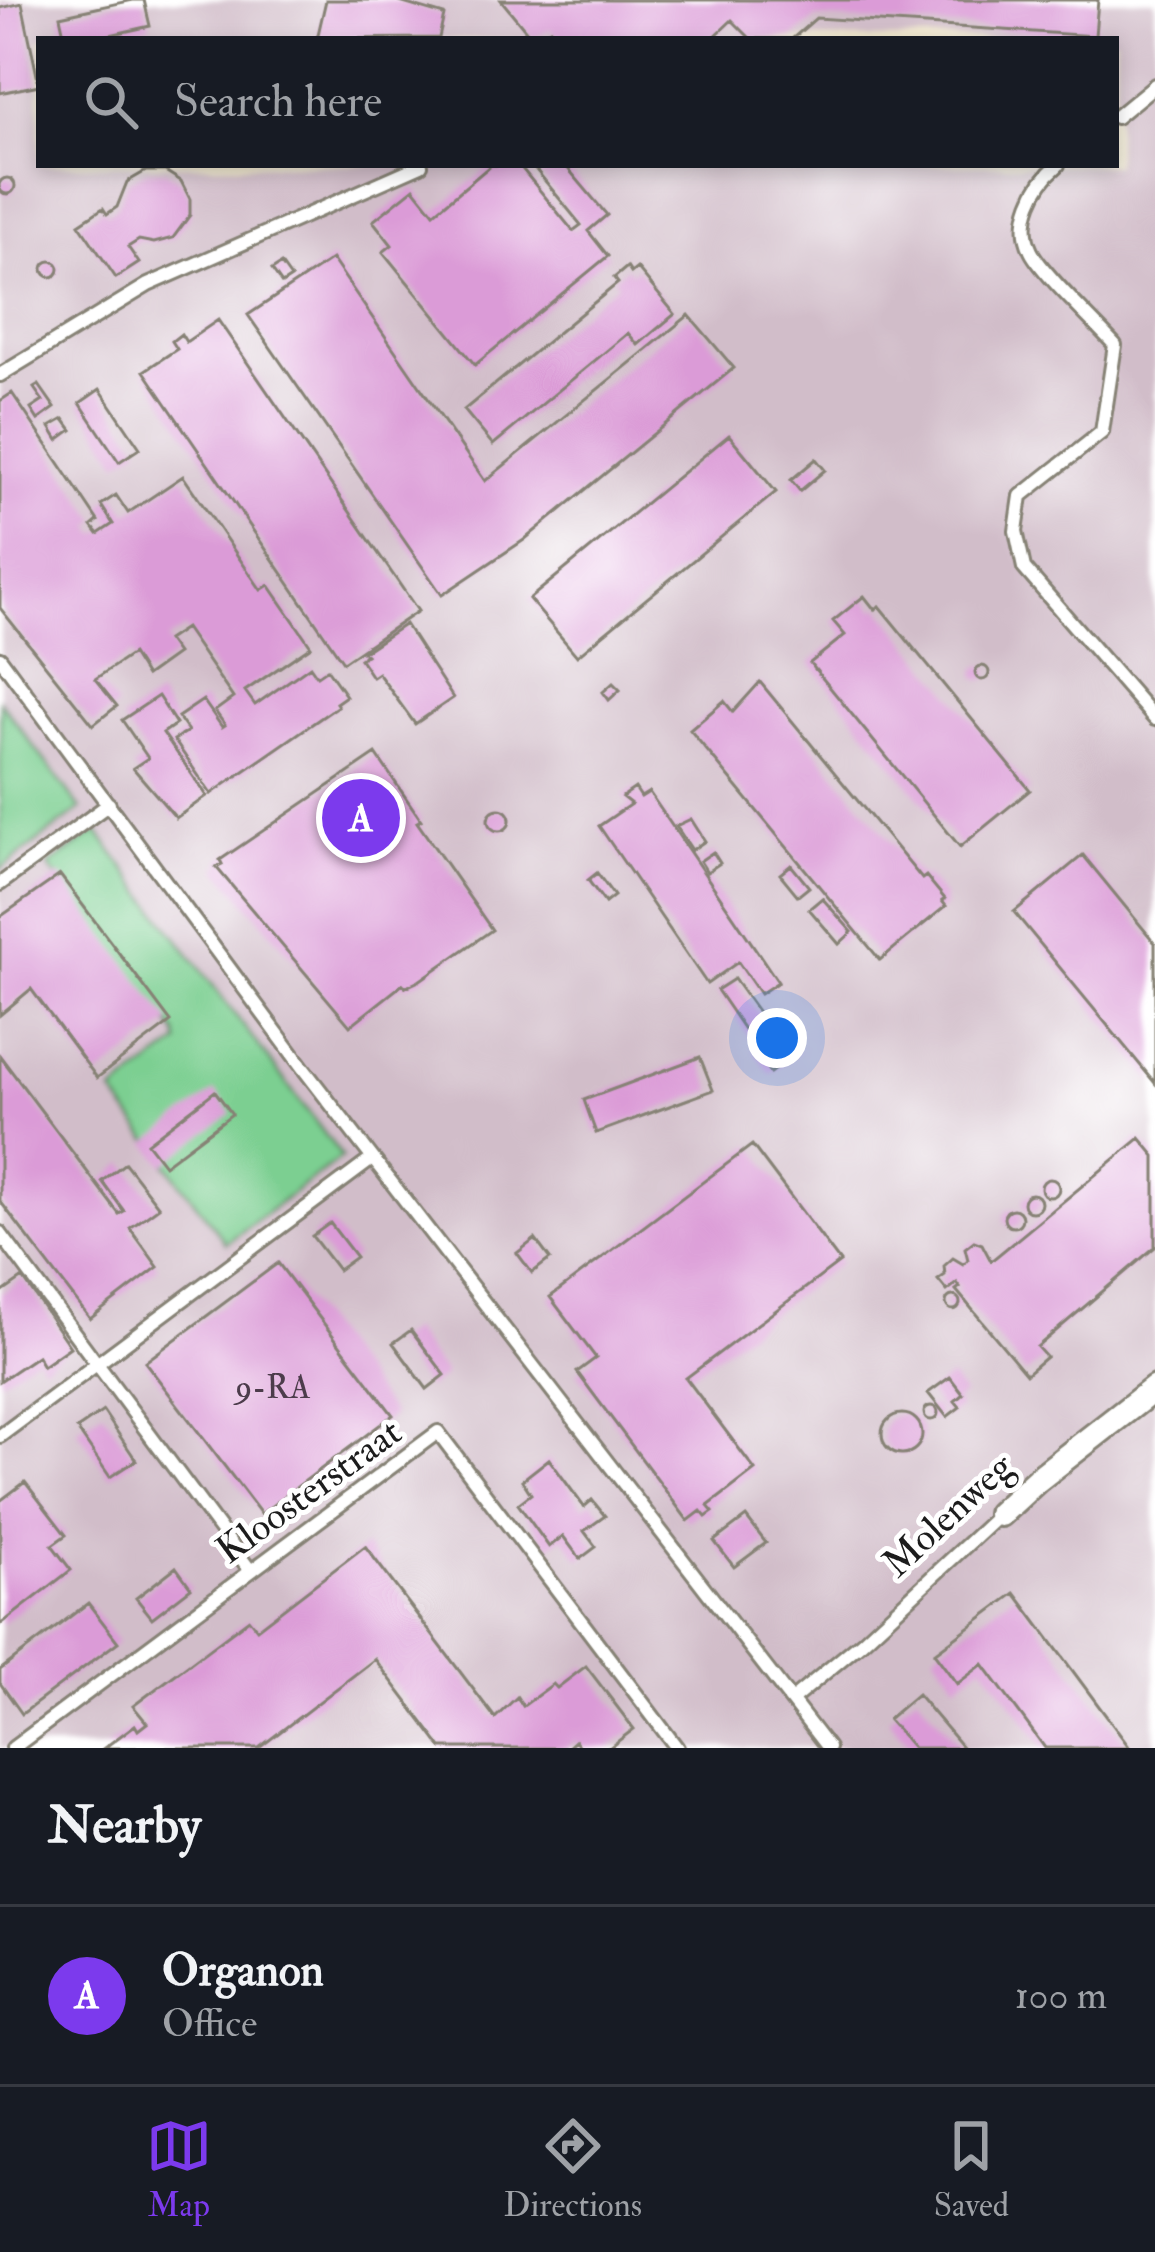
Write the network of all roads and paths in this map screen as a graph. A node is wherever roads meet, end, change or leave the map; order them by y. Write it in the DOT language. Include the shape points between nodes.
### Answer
graph roads {
  1 [pos="1155,85"];
  2 [pos="1119,115"];
  3 [pos="414,168"];
  4 [pos="1054,168"];
  5 [pos="0,374"];
  6 [pos="0,658"];
  7 [pos="1155,719"];
  8 [pos="109,804"];
  9 [pos="0,884"];
  10 [pos="372,1159"];
  11 [pos="0,1233"];
  12 [pos="95,1362"];
  13 [pos="1155,1388"];
  14 [pos="0,1436"];
  15 [pos="1000,1514"];
  16 [pos="250,1570"];
  17 [pos="793,1699"];
  18 [pos="13,1748"];
  19 [pos="677,1748"];
  20 [pos="828,1748"];
  1 -- 2 [label="lane"];
  3 -- 5 [label="lane" via="148,285"];
  4 -- 7 [label="lane" via="1025,214 1031,250 1115,345 1109,404 1102,432 1021,496 1016,531 1024,568"];
  6 -- 8 [label="lane"];
  8 -- 9 [label="lane"];
  8 -- 10 [label="lane"];
  10 -- 12 [label="lane"];
  10 -- 17 [label="lane"];
  11 -- 12 [label="lane"];
  12 -- 14 [label="lane"];
  12 -- 16 [label="lane"];
  13 -- 15 [label="street, Molenweg"];
  15 -- 17 [label="lane, Molenweg"];
  16 -- 18 [label="lane, Kloosterstraat"];
  16 -- 19 [label="lane, Kloosterstraat" via="438,1432"];
  17 -- 20 [label="lane"];
}
